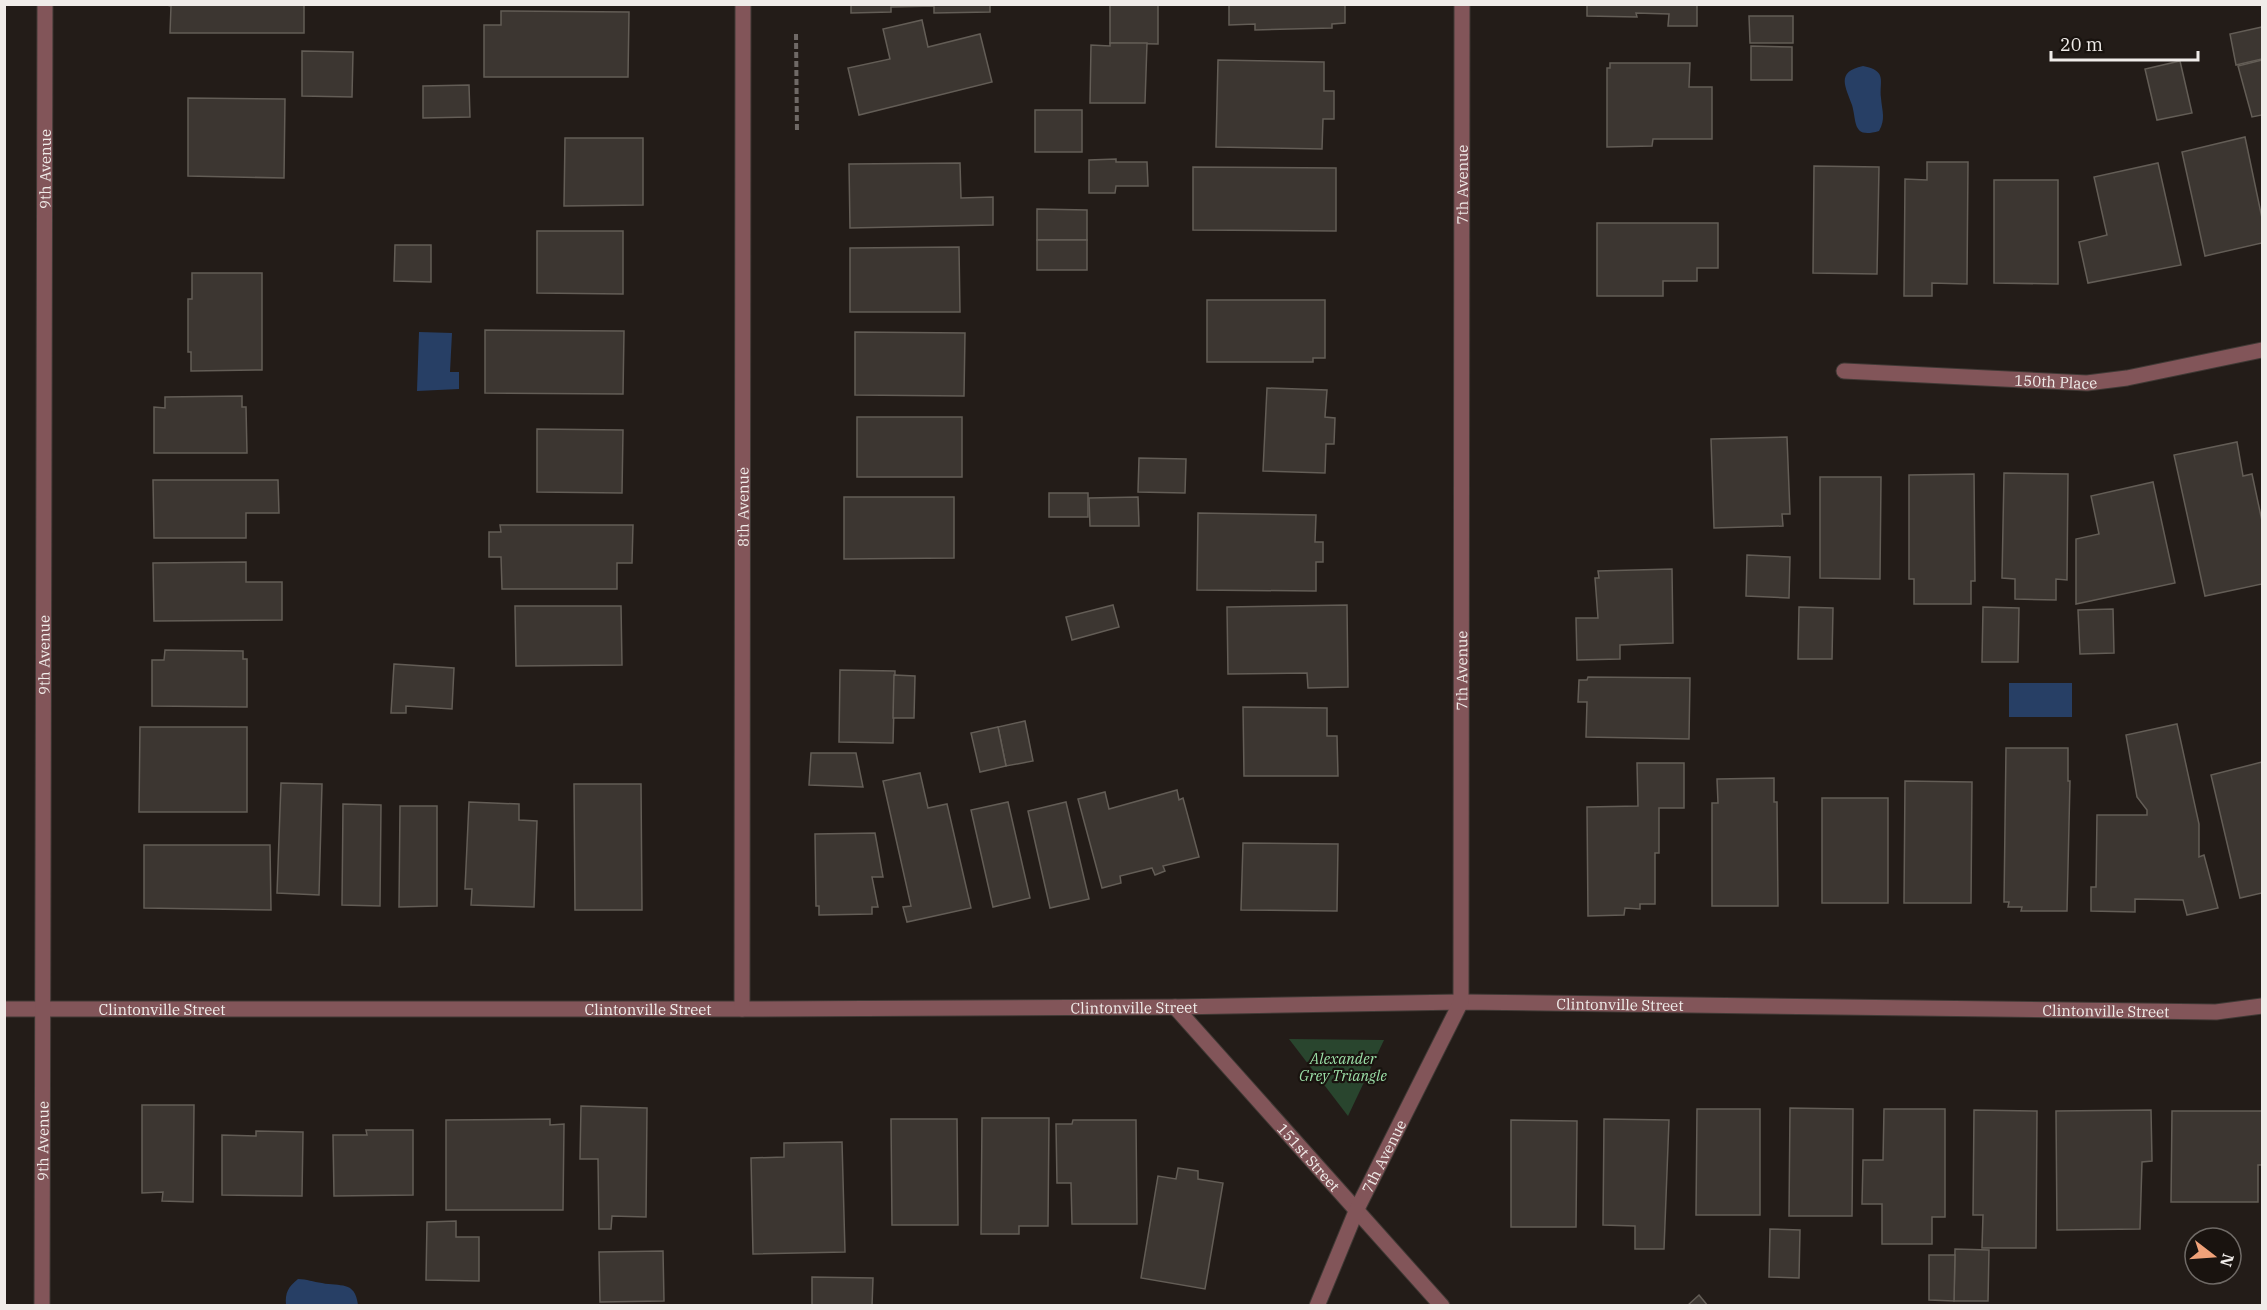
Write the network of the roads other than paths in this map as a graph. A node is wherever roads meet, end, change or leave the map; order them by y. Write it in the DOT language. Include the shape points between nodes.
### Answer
graph roads {
  1 [pos="45,4"];
  2 [pos="743,4"];
  3 [pos="1462,4"];
  4 [pos="2262,350"];
  5 [pos="1844,371"];
  6 [pos="1461,1002"];
  7 [pos="2262,1006"];
  8 [pos="1175,1007"];
  9 [pos="4,1009"];
  10 [pos="43,1009"];
  11 [pos="742,1010"];
  12 [pos="1357,1209"];
  13 [pos="42,1305"];
  14 [pos="1317,1305"];
  15 [pos="1442,1305"];
  1 -- 10 [label="street, 9th Avenue"];
  2 -- 11 [label="street, 8th Avenue"];
  3 -- 6 [label="street, 7th Avenue"];
  4 -- 5 [label="street, 150th Place" via="2087,383"];
  6 -- 7 [label="street, Clintonville Street" via="2216,1012"];
  6 -- 8 [label="street, Clintonville Street"];
  6 -- 12 [label="street, 7th Avenue"];
  8 -- 11 [label="street, Clintonville Street"];
  8 -- 12 [label="street, 151st Street"];
  9 -- 10 [label="street, Clintonville Street"];
  10 -- 11 [label="street, Clintonville Street"];
  10 -- 13 [label="street, 9th Avenue"];
  12 -- 14 [label="street, 7th Avenue"];
  12 -- 15 [label="street, 151st Street"];
}
